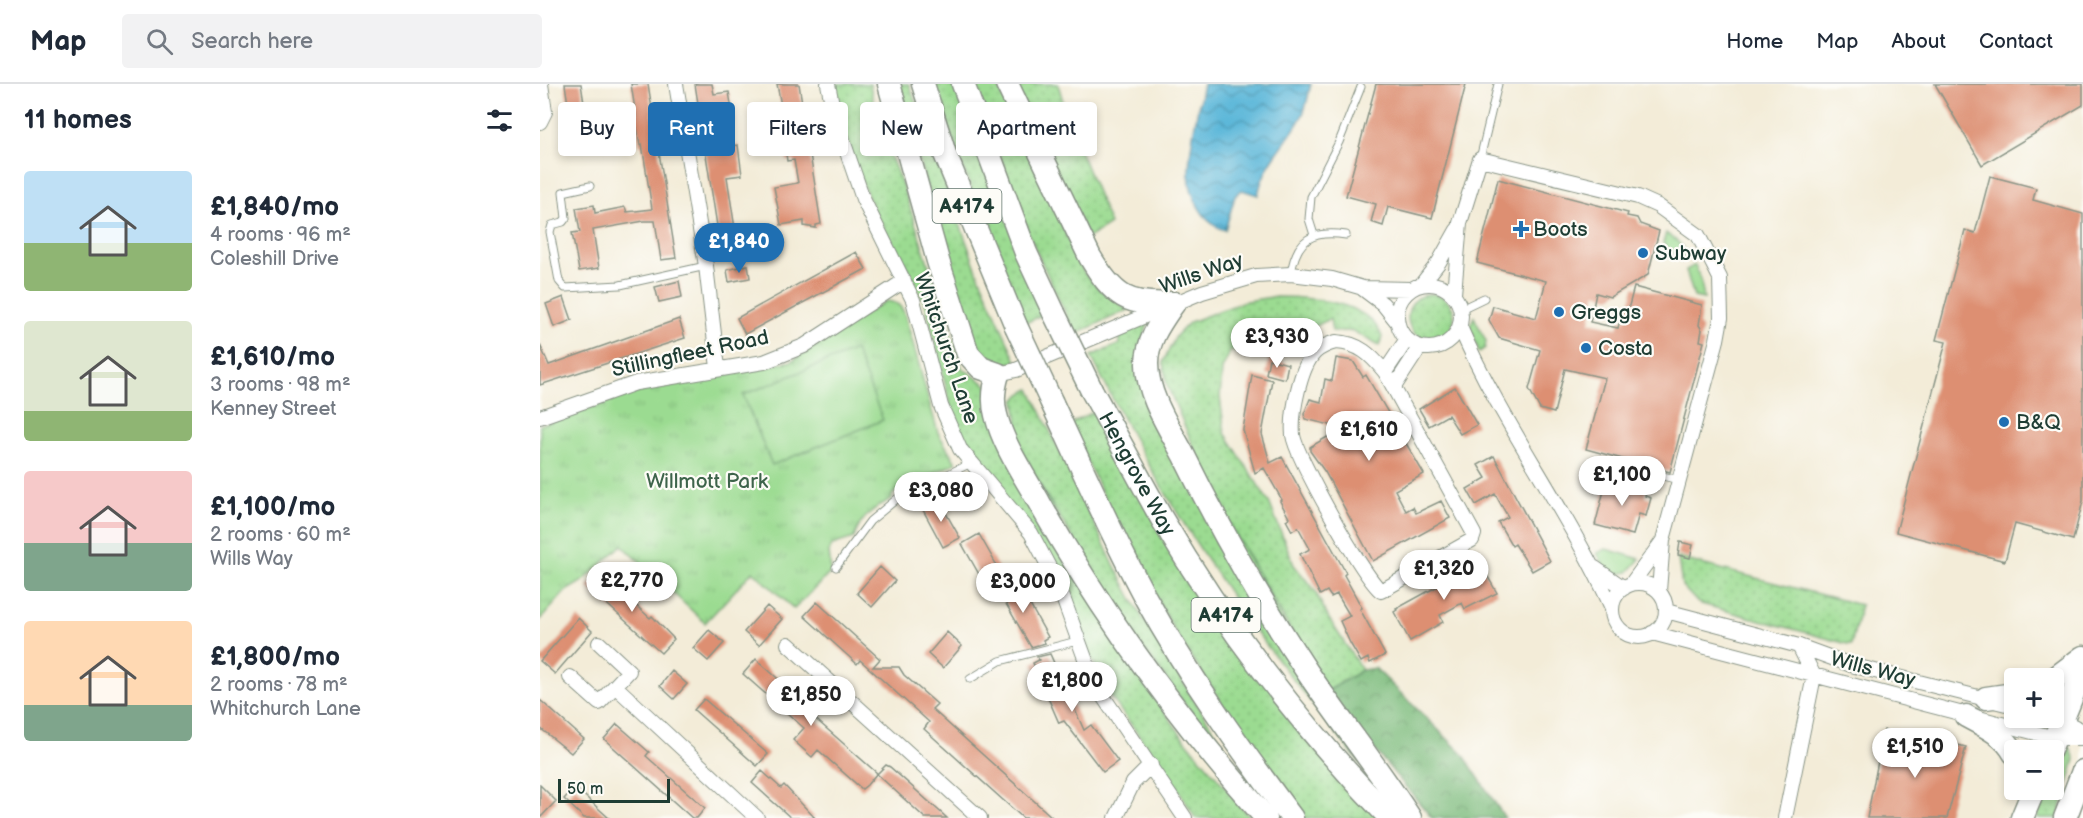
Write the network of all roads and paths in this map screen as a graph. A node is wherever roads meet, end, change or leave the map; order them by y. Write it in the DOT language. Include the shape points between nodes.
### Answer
graph roads {
  1 [pos="541,84"];
  2 [pos="676,84"];
  3 [pos="888,84"];
  4 [pos="923,84"];
  5 [pos="963,84"];
  6 [pos="1007,84"];
  7 [pos="1498,84"];
  8 [pos="828,86"];
  9 [pos="1361,87"];
  10 [pos="540,122"];
  11 [pos="1480,159"];
  12 [pos="590,186"];
  13 [pos="1460,223"];
  14 [pos="1314,235"];
  15 [pos="1346,236"];
  16 [pos="706,266"];
  17 [pos="1291,274"];
  18 [pos="904,281"];
  19 [pos="1416,287"];
  20 [pos="1363,288"];
  21 [pos="1454,294"];
  22 [pos="1484,298"];
  23 [pos="1174,303"];
  24 [pos="1461,309"];
  25 [pos="1398,323"];
  26 [pos="1460,327"];
  27 [pos="1407,339"];
  28 [pos="1447,343"];
  29 [pos="1420,347"];
  30 [pos="1476,365"];
  31 [pos="718,368"];
  32 [pos="1385,372"];
  33 [pos="998,374"];
  34 [pos="1394,387"];
  35 [pos="540,417"];
  36 [pos="969,464"];
  37 [pos="1642,471"];
  38 [pos="1679,480"];
  39 [pos="1663,540"];
  40 [pos="1593,566"];
  41 [pos="836,567"];
  42 [pos="1628,585"];
  43 [pos="1659,591"];
  44 [pos="1612,608"];
  45 [pos="1666,611"];
  46 [pos="1652,633"];
  47 [pos="1077,641"];
  48 [pos="599,643"];
  49 [pos="788,644"];
  50 [pos="1798,646"];
  51 [pos="2083,657"];
  52 [pos="2083,669"];
  53 [pos="2064,671"];
  54 [pos="1814,676"];
  55 [pos="570,677"];
  56 [pos="970,679"];
  57 [pos="615,686"];
  58 [pos="2004,695"];
  59 [pos="1986,698"];
  60 [pos="2004,703"];
  61 [pos="1966,716"];
  62 [pos="2055,731"];
  63 [pos="2083,731"];
  64 [pos="2083,738"];
  65 [pos="2005,740"];
  66 [pos="1151,765"];
  67 [pos="2083,771"];
  68 [pos="2023,800"];
  69 [pos="2029,800"];
  70 [pos="2022,817"];
  71 [pos="757,818"];
  72 [pos="981,818"];
  73 [pos="1116,818"];
  74 [pos="1185,818"];
  75 [pos="1266,818"];
  76 [pos="1292,818"];
  77 [pos="1390,818"];
  78 [pos="1410,818"];
  79 [pos="1785,818"];
  80 [pos="2066,818"];
  1 -- 10 [label="street" via="545,112"];
  2 -- 16 [label="street"];
  3 -- 33 [label="highway" via="969,354 981,368"];
  4 -- 76 [label="highway, A4174, bridge" via="945,154 1016,326 1112,534 1166,634 1222,722"];
  5 -- 77 [label="highway, Hengrove Way / A4174, bridge" via="1014,223 1054,313 1163,520 1227,617 1316,738"];
  6 -- 23 [label="highway" via="1101,276 1135,302"];
  7 -- 11 [label="lane"];
  8 -- 18 [label="street, Whitchurch Lane" via="863,199"];
  9 -- 14 [label="lane" via="1311,197 1309,219"];
  11 -- 13 [label="street"];
  11 -- 38 [label="street" via="1638,197 1671,213 1698,235 1720,278 1721,318"];
  12 -- 16 [label="lane" via="563,192 566,218 552,225 550,232 559,281 565,288 620,285"];
  13 -- 19 [label="street" via="1439,262"];
  13 -- 21 [label="street"];
  14 -- 15 [label="lane" via="1327,232"];
  14 -- 17 [label="lane" via="1298,248"];
  16 -- 31 [label="street"];
  17 -- 20 [label="street, Wills Way"];
  17 -- 23 [label="street, Wills Way" via="1240,280"];
  18 -- 31 [label="street, Stillingfleet Road" via="804,346 764,362"];
  18 -- 36 [label="street, Whitchurch Lane" via="913,300 941,406"];
  19 -- 20 [label="street, Wills Way"];
  19 -- 21 [label="street, Wills Way" via="1433,284"];
  19 -- 25 [label="street" via="1399,304"];
  20 -- 25 [label="street, Wills Way"];
  21 -- 24 [label="street"];
  22 -- 24 [label="lane"];
  23 -- 33 [label="street, Wills Way" via="1016,370"];
  23 -- 78 [label="highway" via="1154,334 1148,355 1148,377 1157,401 1257,594"];
  24 -- 26 [label="street"];
  25 -- 27 [label="street, Wills Way"];
  26 -- 28 [label="street"];
  26 -- 30 [label="street"];
  27 -- 29 [label="street, Wills Way"];
  27 -- 32 [label="street"];
  28 -- 29 [label="street"];
  28 -- 30 [label="street"];
  29 -- 34 [label="street"];
  30 -- 40 [label="street"];
  31 -- 35 [label="street, Stillingfleet Road" via="636,383"];
  32 -- 34 [label="street"];
  32 -- 34 [label="street" via="1358,347 1346,343 1326,345 1308,361 1293,420 1296,447 1306,468 1354,553 1381,591 1474,537"];
  33 -- 75 [label="highway" via="994,395 1001,428 1065,549 1162,694"];
  36 -- 41 [label="lane" via="898,498 870,521"];
  36 -- 47 [label="street, Whitchurch Lane" via="1031,533 1058,584"];
  37 -- 38 [label="lane"];
  38 -- 39 [label="street"];
  39 -- 42 [label="street"];
  39 -- 43 [label="street"];
  40 -- 42 [label="street"];
  40 -- 44 [label="street"];
  42 -- 43 [label="street" via="1647,584"];
  42 -- 44 [label="street" via="1615,597"];
  43 -- 45 [label="street"];
  44 -- 46 [label="street" via="1616,623 1626,633 1644,637"];
  45 -- 46 [label="street" via="1664,620"];
  45 -- 50 [label="street, Wills Way"];
  46 -- 54 [label="street, Wills Way"];
  47 -- 56 [label="lane" via="1000,661"];
  47 -- 66 [label="street, Whitchurch Lane" via="1099,692"];
  48 -- 57 [label="street" via="629,671"];
  49 -- 72 [label="street"];
  50 -- 54 [label="street"];
  50 -- 59 [label="street, Wills Way" via="1851,665"];
  51 -- 53 [label="highway"];
  52 -- 62 [label="highway"];
  54 -- 61 [label="street, Wills Way"];
  54 -- 79 [label="street"];
  55 -- 57 [label="street" via="599,703"];
  57 -- 71 [label="street"];
  58 -- 59 [label="highway"];
  59 -- 60 [label="street, Wills Way"];
  61 -- 62 [label="street, Wills Way"];
  61 -- 65 [label="highway"];
  62 -- 63 [label="street, Wills Way"];
  62 -- 64 [label="street, Wills Way"];
  66 -- 73 [label="street" via="1133,783"];
  66 -- 74 [label="street, Whitchurch Lane"];
  67 -- 80 [label="highway"];
  68 -- 70 [label="highway"];
  69 -- 70 [label="highway"];
}
